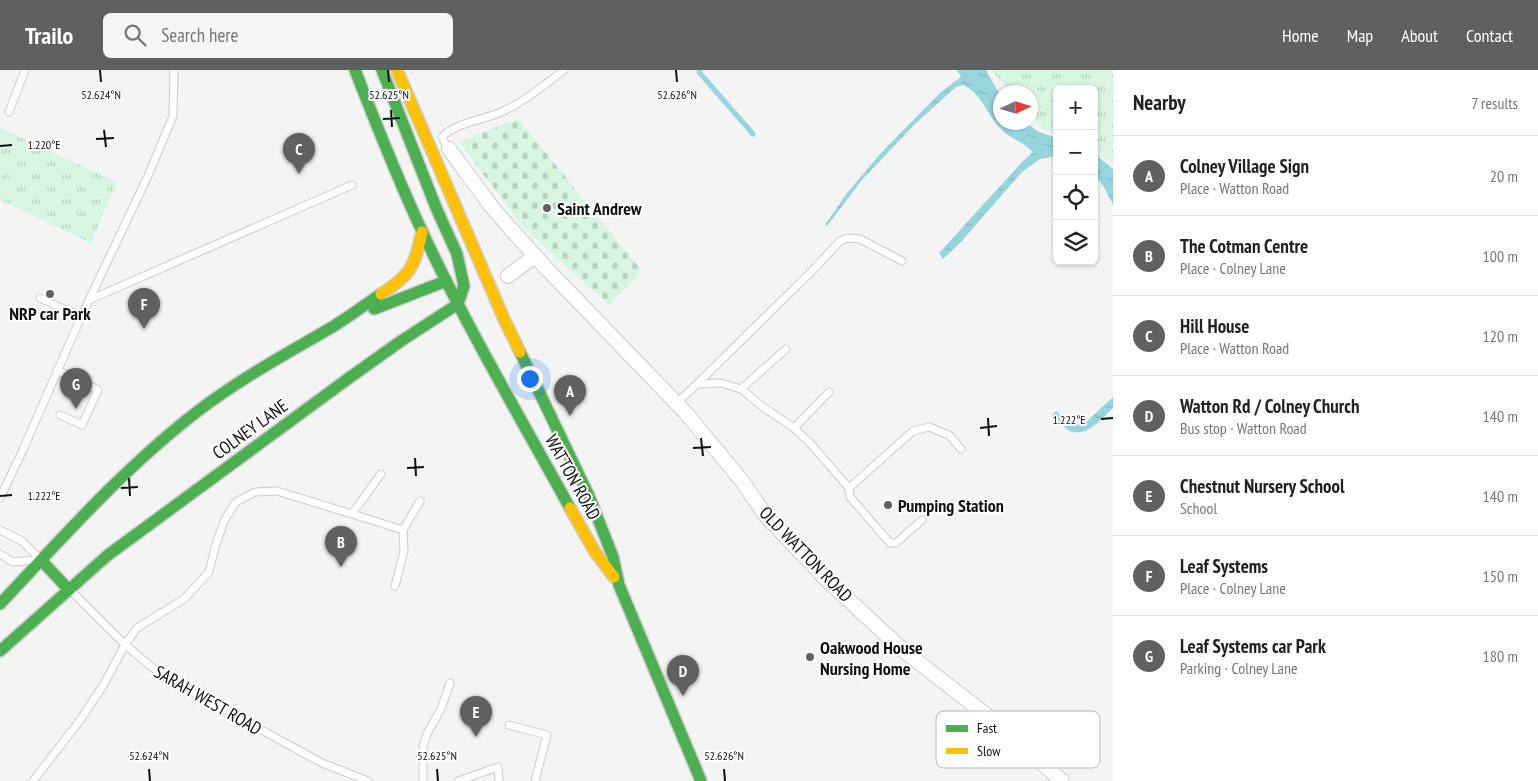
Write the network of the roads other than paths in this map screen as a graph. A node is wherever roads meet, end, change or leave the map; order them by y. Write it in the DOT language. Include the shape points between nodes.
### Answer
graph roads {
  1 [pos="25,70"];
  2 [pos="174,70"];
  3 [pos="354,70"];
  4 [pos="382,70"];
  5 [pos="397,70"];
  6 [pos="564,70"];
  7 [pos="9,112"];
  8 [pos="449,149"];
  9 [pos="352,185"];
  10 [pos="422,232"];
  11 [pos="535,256"];
  12 [pos="902,261"];
  13 [pos="508,276"];
  14 [pos="446,281"];
  15 [pos="472,289"];
  16 [pos="40,298"];
  17 [pos="89,300"];
  18 [pos="458,304"];
  19 [pos="500,309"];
  20 [pos="81,317"];
  21 [pos="336,325"];
  22 [pos="786,349"];
  23 [pos="57,370"];
  24 [pos="697,384"];
  25 [pos="741,389"];
  26 [pos="829,392"];
  27 [pos="676,404"];
  28 [pos="60,415"];
  29 [pos="794,428"];
  30 [pos="961,449"];
  31 [pos="381,474"];
  32 [pos="849,488"];
  33 [pos="0,498"];
  34 [pos="420,501"];
  35 [pos="352,514"];
  36 [pos="922,520"];
  37 [pos="0,530"];
  38 [pos="403,530"];
  39 [pos="0,554"];
  40 [pos="41,560"];
  41 [pos="619,585"];
  42 [pos="395,586"];
  43 [pos="69,590"];
  44 [pos="0,604"];
  45 [pos="125,645"];
  46 [pos="0,651"];
  47 [pos="450,683"];
  48 [pos="981,711"];
  49 [pos="509,725"];
  50 [pos="1047,768"];
  51 [pos="33,781"];
  52 [pos="368,781"];
  53 [pos="424,781"];
  54 [pos="458,781"];
  55 [pos="499,781"];
  56 [pos="535,781"];
  57 [pos="701,781"];
  58 [pos="1062,781"];
  1 -- 7 [label="lane"];
  2 -- 17 [label="lane" via="173,116"];
  3 -- 10 [label="main road, WATTON ROAD" via="388,158"];
  4 -- 15 [label="main road"];
  5 -- 19 [label="main road, WATTON ROAD"];
  6 -- 8 [label="lane" via="499,113 447,132 442,137"];
  8 -- 11 [label="street, OLD WATTON ROAD" via="491,206"];
  9 -- 17 [label="lane"];
  10 -- 14 [label="main road, WATTON ROAD"];
  10 -- 21 [label="main road" via="411,269 400,282"];
  11 -- 13 [label="street"];
  11 -- 27 [label="street, OLD WATTON ROAD"];
  12 -- 24 [label="lane" via="860,239 840,241"];
  14 -- 15 [label="main road, WATTON ROAD"];
  14 -- 18 [label="main road, WATTON ROAD"];
  14 -- 21 [label="main road"];
  15 -- 18 [label="main road"];
  15 -- 19 [label="main road, WATTON ROAD"];
  16 -- 20 [label="lane"];
  17 -- 20 [label="lane"];
  18 -- 41 [label="main road, WATTON ROAD" via="595,552"];
  18 -- 43 [label="main road, COLNEY LANE" via="349,378 108,555"];
  19 -- 41 [label="main road, WATTON ROAD" via="589,496 613,557"];
  20 -- 23 [label="lane"];
  21 -- 40 [label="main road" via="252,374 199,410 140,460"];
  22 -- 25 [label="lane"];
  23 -- 28 [label="lane" via="98,390 82,425"];
  23 -- 33 [label="lane"];
  24 -- 25 [label="lane" via="721,383"];
  24 -- 27 [label="lane"];
  25 -- 29 [label="lane"];
  26 -- 29 [label="lane"];
  27 -- 48 [label="street, OLD WATTON ROAD" via="742,481 766,516 828,581 904,651"];
  29 -- 32 [label="lane"];
  30 -- 32 [label="lane" via="949,435 929,427 913,431"];
  31 -- 35 [label="lane"];
  32 -- 36 [label="lane" via="850,497 890,543 896,543"];
  34 -- 38 [label="lane"];
  35 -- 38 [label="lane"];
  35 -- 45 [label="lane" via="278,491 255,492 236,502 225,519 209,572 184,599 136,628"];
  37 -- 40 [label="lane" via="22,540"];
  38 -- 42 [label="lane" via="404,551"];
  39 -- 40 [label="lane" via="13,562"];
  40 -- 43 [label="main road"];
  40 -- 44 [label="main road"];
  41 -- 57 [label="main road, WATTON ROAD"];
  43 -- 45 [label="lane, SARAH WEST ROAD"];
  43 -- 46 [label="main road, COLNEY LANE"];
  45 -- 51 [label="lane" via="81,719"];
  45 -- 52 [label="lane, SARAH WEST ROAD" via="170,680 322,764"];
  47 -- 53 [label="lane" via="422,746"];
  49 -- 56 [label="lane" via="547,735"];
  50 -- 58 [label="street, OLD WATTON ROAD"];
  54 -- 55 [label="lane" via="498,768"];
}
